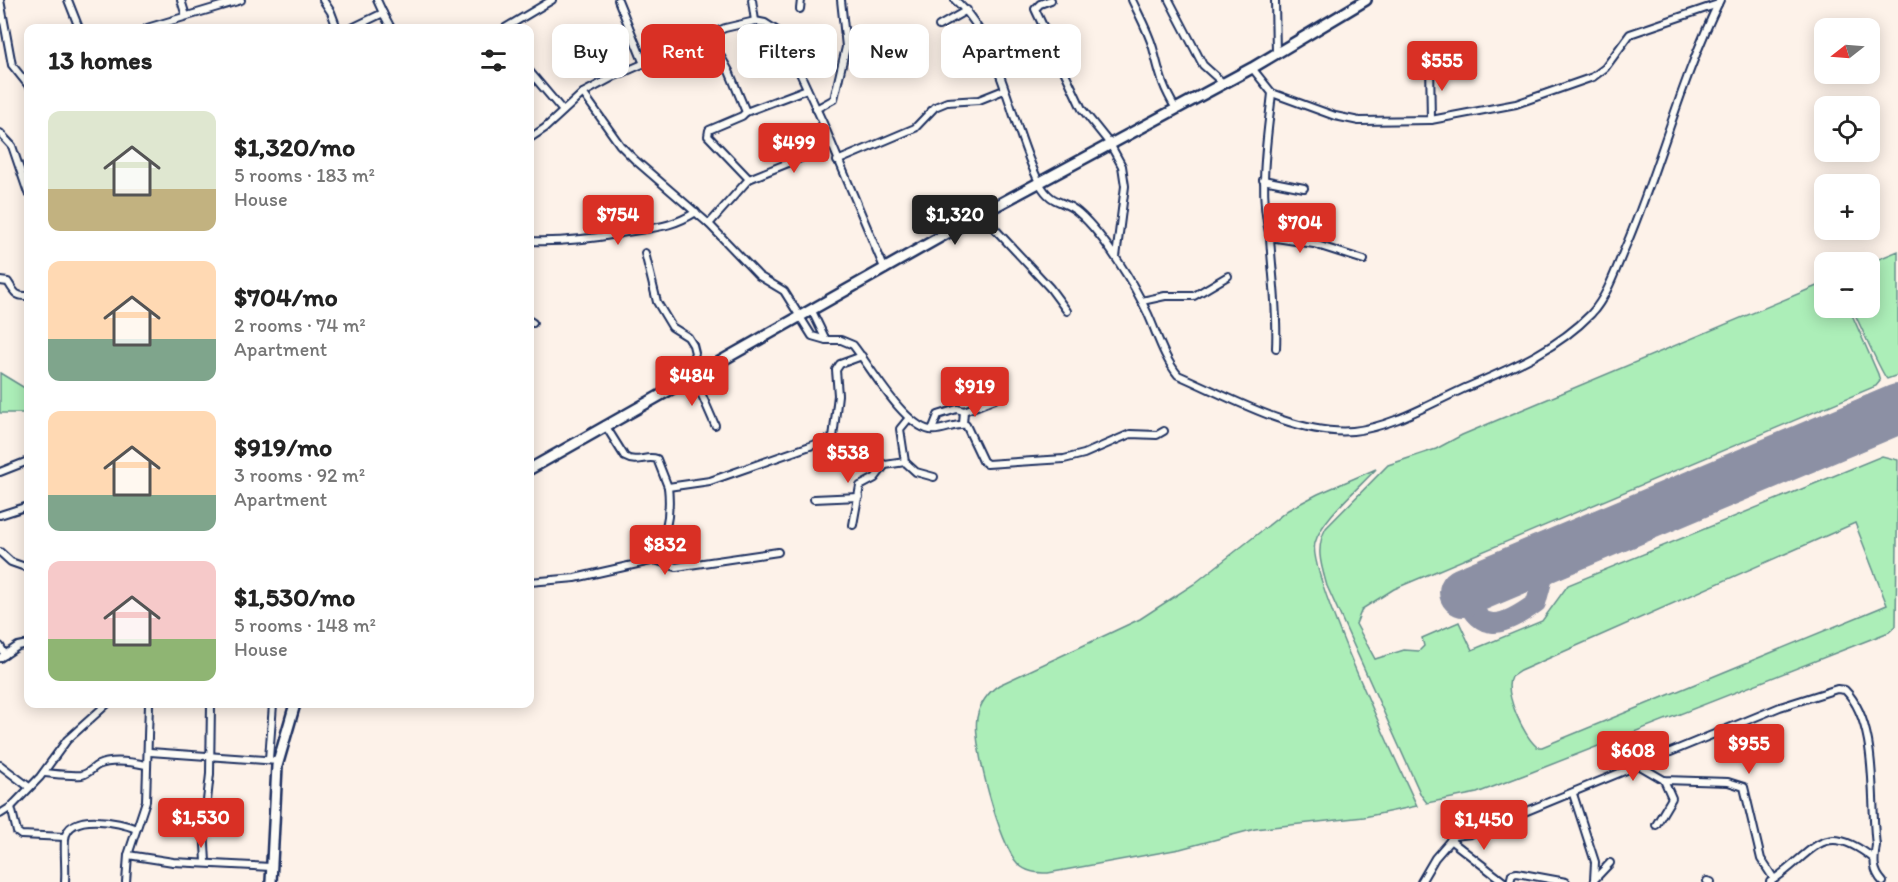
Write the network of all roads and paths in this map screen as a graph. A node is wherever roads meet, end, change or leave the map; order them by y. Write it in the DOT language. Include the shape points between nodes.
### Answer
graph roads {
  1 [pos="0,0"];
  2 [pos="68,0"];
  3 [pos="181,0"];
  4 [pos="241,0"];
  5 [pos="323,0"];
  6 [pos="377,0"];
  7 [pos="552,0"];
  8 [pos="618,0"];
  9 [pos="752,0"];
  10 [pos="801,0"];
  11 [pos="841,0"];
  12 [pos="955,0"];
  13 [pos="1051,0"];
  14 [pos="1132,0"];
  15 [pos="1169,0"];
  16 [pos="1275,0"];
  17 [pos="1366,0"];
  18 [pos="1719,2"];
  19 [pos="800,9"];
  20 [pos="967,10"];
  21 [pos="383,13"];
  22 [pos="186,16"];
  23 [pos="755,21"];
  24 [pos="77,24"];
  25 [pos="160,24"];
  26 [pos="336,24"];
  27 [pos="360,24"];
  28 [pos="389,24"];
  29 [pos="513,24"];
  30 [pos="939,26"];
  31 [pos="725,28"];
  32 [pos="846,47"];
  33 [pos="849,47"];
  34 [pos="1275,53"];
  35 [pos="641,57"];
  36 [pos="1430,63"];
  37 [pos="725,64"];
  38 [pos="641,65"];
  39 [pos="1252,68"];
  40 [pos="534,77"];
  41 [pos="24,80"];
  42 [pos="1223,83"];
  43 [pos="807,89"];
  44 [pos="1004,90"];
  45 [pos="583,93"];
  46 [pos="1272,93"];
  47 [pos="816,109"];
  48 [pos="1176,109"];
  49 [pos="563,111"];
  50 [pos="746,112"];
  51 [pos="1431,120"];
  52 [pos="0,133"];
  53 [pos="534,135"];
  54 [pos="1110,144"];
  55 [pos="830,146"];
  56 [pos="837,161"];
  57 [pos="749,179"];
  58 [pos="1263,180"];
  59 [pos="24,181"];
  60 [pos="1040,184"];
  61 [pos="1304,188"];
  62 [pos="696,212"];
  63 [pos="981,214"];
  64 [pos="709,224"];
  65 [pos="1270,237"];
  66 [pos="534,241"];
  67 [pos="645,253"];
  68 [pos="1116,257"];
  69 [pos="1364,260"];
  70 [pos="885,270"];
  71 [pos="1228,276"];
  72 [pos="0,281"];
  73 [pos="24,296"];
  74 [pos="1142,301"];
  75 [pos="812,310"];
  76 [pos="1067,311"];
  77 [pos="800,317"];
  78 [pos="826,340"];
  79 [pos="1276,348"];
  80 [pos="862,356"];
  81 [pos="711,367"];
  82 [pos="693,377"];
  83 [pos="995,399"];
  84 [pos="964,411"];
  85 [pos="909,418"];
  86 [pos="963,424"];
  87 [pos="606,425"];
  88 [pos="715,425"];
  89 [pos="932,430"];
  90 [pos="1164,431"];
  91 [pos="833,438"];
  92 [pos="905,462"];
  93 [pos="24,463"];
  94 [pos="885,465"];
  95 [pos="534,467"];
  96 [pos="0,472"];
  97 [pos="934,477"];
  98 [pos="668,487"];
  99 [pos="859,497"];
  100 [pos="814,499"];
  101 [pos="24,507"];
  102 [pos="0,515"];
  103 [pos="853,525"];
  104 [pos="0,552"];
  105 [pos="778,552"];
  106 [pos="655,560"];
  107 [pos="24,567"];
  108 [pos="534,582"];
  109 [pos="24,645"];
  110 [pos="0,646"];
  111 [pos="2,657"];
  112 [pos="103,708"];
  113 [pos="149,708"];
  114 [pos="210,708"];
  115 [pos="273,708"];
  116 [pos="294,708"];
  117 [pos="150,752"];
  118 [pos="209,754"];
  119 [pos="274,760"];
  120 [pos="0,765"];
  121 [pos="146,765"];
  122 [pos="1640,766"];
  123 [pos="44,773"];
  124 [pos="1664,780"];
  125 [pos="29,787"];
  126 [pos="1573,794"];
  127 [pos="11,807"];
  128 [pos="0,814"];
  129 [pos="1656,825"];
  130 [pos="136,829"];
  131 [pos="65,837"];
  132 [pos="1450,840"];
  133 [pos="128,855"];
  134 [pos="1874,859"];
  135 [pos="206,862"];
  136 [pos="1610,863"];
  137 [pos="271,867"];
  138 [pos="1594,881"];
  139 [pos="1772,881"];
  140 [pos="65,882"];
  141 [pos="126,882"];
  142 [pos="271,882"];
  143 [pos="1420,882"];
  144 [pos="1504,882"];
  145 [pos="1510,882"];
  146 [pos="1566,882"];
  147 [pos="1882,882"];
  1 -- 41 [label="street" via="12,65"];
  2 -- 24 [label="street"];
  3 -- 22 [label="street"];
  4 -- 22 [label="street"];
  5 -- 26 [label="street"];
  6 -- 21 [label="street"];
  7 -- 29 [label="street"];
  8 -- 35 [label="street"];
  9 -- 23 [label="street"];
  10 -- 19 [label="street"];
  11 -- 32 [label="street"];
  12 -- 20 [label="street"];
  13 -- 54 [label="street" via="1035,9 1082,109"];
  14 -- 48 [label="street" via="1153,46 1164,90"];
  15 -- 42 [label="street" via="1203,65"];
  16 -- 34 [label="street"];
  17 -- 34 [label="main road"];
  18 -- 51 [label="street" via="1630,34 1605,68 1593,77 1516,104"];
  18 -- 74 [label="street" via="1609,286 1576,328 1528,360 1398,419 1338,431 1298,426 1178,375"];
  20 -- 30 [label="street"];
  20 -- 44 [label="street" via="983,37"];
  21 -- 27 [label="street"];
  21 -- 28 [label="street"];
  22 -- 25 [label="street"];
  23 -- 31 [label="street"];
  23 -- 43 [label="street" via="782,34"];
  32 -- 33 [label="street"];
  32 -- 47 [label="street" via="834,99"];
  34 -- 39 [label="main road"];
  36 -- 51 [label="street"];
  37 -- 50 [label="street"];
  38 -- 45 [label="street"];
  39 -- 42 [label="main road"];
  39 -- 46 [label="street"];
  40 -- 49 [label="street"];
  42 -- 48 [label="main road"];
  43 -- 47 [label="street"];
  43 -- 50 [label="street"];
  44 -- 56 [label="street" via="979,100 946,102 935,107 915,128"];
  44 -- 60 [label="street"];
  45 -- 49 [label="street"];
  45 -- 62 [label="street" via="635,160"];
  46 -- 51 [label="street" via="1359,121"];
  46 -- 58 [label="street"];
  47 -- 55 [label="street"];
  48 -- 54 [label="main road"];
  49 -- 53 [label="street"];
  50 -- 57 [label="street" via="709,130 708,136"];
  52 -- 59 [label="street" via="12,146"];
  54 -- 60 [label="main road"];
  54 -- 68 [label="street" via="1122,166 1125,186"];
  55 -- 56 [label="street"];
  55 -- 57 [label="street"];
  56 -- 70 [label="street"];
  57 -- 64 [label="street"];
  58 -- 61 [label="street"];
  58 -- 65 [label="street" via="1263,206"];
  60 -- 63 [label="main road"];
  60 -- 68 [label="street" via="1054,201 1079,212"];
  62 -- 64 [label="street"];
  62 -- 66 [label="street" via="678,224 599,239"];
  63 -- 70 [label="main road"];
  63 -- 76 [label="street"];
  64 -- 77 [label="street" via="759,276 784,291"];
  65 -- 69 [label="street" via="1314,244"];
  65 -- 79 [label="street" via="1273,299 1278,318"];
  67 -- 81 [label="street" via="657,302 672,327 693,345 695,353 687,371"];
  68 -- 74 [label="street"];
  70 -- 75 [label="main road"];
  71 -- 74 [label="street" via="1194,296"];
  72 -- 73 [label="street" via="8,282 15,293"];
  75 -- 77 [label="main road"];
  75 -- 78 [label="street"];
  77 -- 78 [label="street" via="812,336"];
  77 -- 81 [label="main road"];
  78 -- 80 [label="street" via="853,345"];
  80 -- 85 [label="street"];
  80 -- 91 [label="street" via="840,364 836,370 838,395"];
  81 -- 82 [label="main road"];
  82 -- 87 [label="main road"];
  82 -- 88 [label="street"];
  83 -- 84 [label="street"];
  84 -- 86 [label="street"];
  84 -- 89 [label="street" via="957,409 938,415"];
  85 -- 89 [label="street"];
  85 -- 92 [label="street" via="900,429"];
  86 -- 89 [label="street"];
  86 -- 90 [label="street" via="983,461 994,465 1064,459 1130,434 1157,435"];
  87 -- 95 [label="main road"];
  87 -- 98 [label="street" via="625,457 640,461 657,459"];
  91 -- 94 [label="street"];
  91 -- 98 [label="street" via="710,481"];
  92 -- 94 [label="street"];
  92 -- 97 [label="street" via="916,472"];
  93 -- 96 [label="street"];
  94 -- 99 [label="street" via="875,478 860,486"];
  98 -- 106 [label="street" via="671,510"];
  99 -- 100 [label="street"];
  99 -- 103 [label="street"];
  101 -- 102 [label="street"];
  104 -- 107 [label="street"];
  105 -- 106 [label="street" via="676,567"];
  106 -- 108 [label="street" via="575,578"];
  109 -- 111 [label="street"];
  110 -- 111 [label="street"];
  112 -- 123 [label="street" via="67,740"];
  113 -- 117 [label="street"];
  114 -- 118 [label="street"];
  115 -- 119 [label="street"];
  116 -- 119 [label="main road"];
  117 -- 118 [label="street"];
  117 -- 121 [label="street"];
  118 -- 119 [label="street"];
  118 -- 135 [label="street"];
  119 -- 137 [label="main road"];
  120 -- 125 [label="street"];
  121 -- 123 [label="street" via="129,761 98,765 81,775"];
  121 -- 130 [label="street" via="146,801"];
  122 -- 124 [label="street"];
  122 -- 126 [label="street"];
  122 -- 134 [label="street" via="1780,707 1827,691 1845,690 1870,741"];
  123 -- 125 [label="street"];
  124 -- 129 [label="street" via="1672,798"];
  124 -- 139 [label="street" via="1728,782 1744,787 1761,860"];
  125 -- 127 [label="street"];
  126 -- 132 [label="street"];
  126 -- 138 [label="street" via="1595,862"];
  127 -- 128 [label="street"];
  127 -- 131 [label="street" via="21,835"];
  130 -- 131 [label="street" via="122,823 79,822 69,828"];
  130 -- 133 [label="street"];
  131 -- 140 [label="street"];
  132 -- 143 [label="street"];
  132 -- 144 [label="street"];
  133 -- 135 [label="street"];
  133 -- 141 [label="street"];
  134 -- 139 [label="street" via="1842,839 1824,841"];
  134 -- 147 [label="street"];
  135 -- 137 [label="street"];
  136 -- 138 [label="street"];
  137 -- 142 [label="main road"];
  145 -- 146 [label="street" via="1512,874 1517,873"];
}
